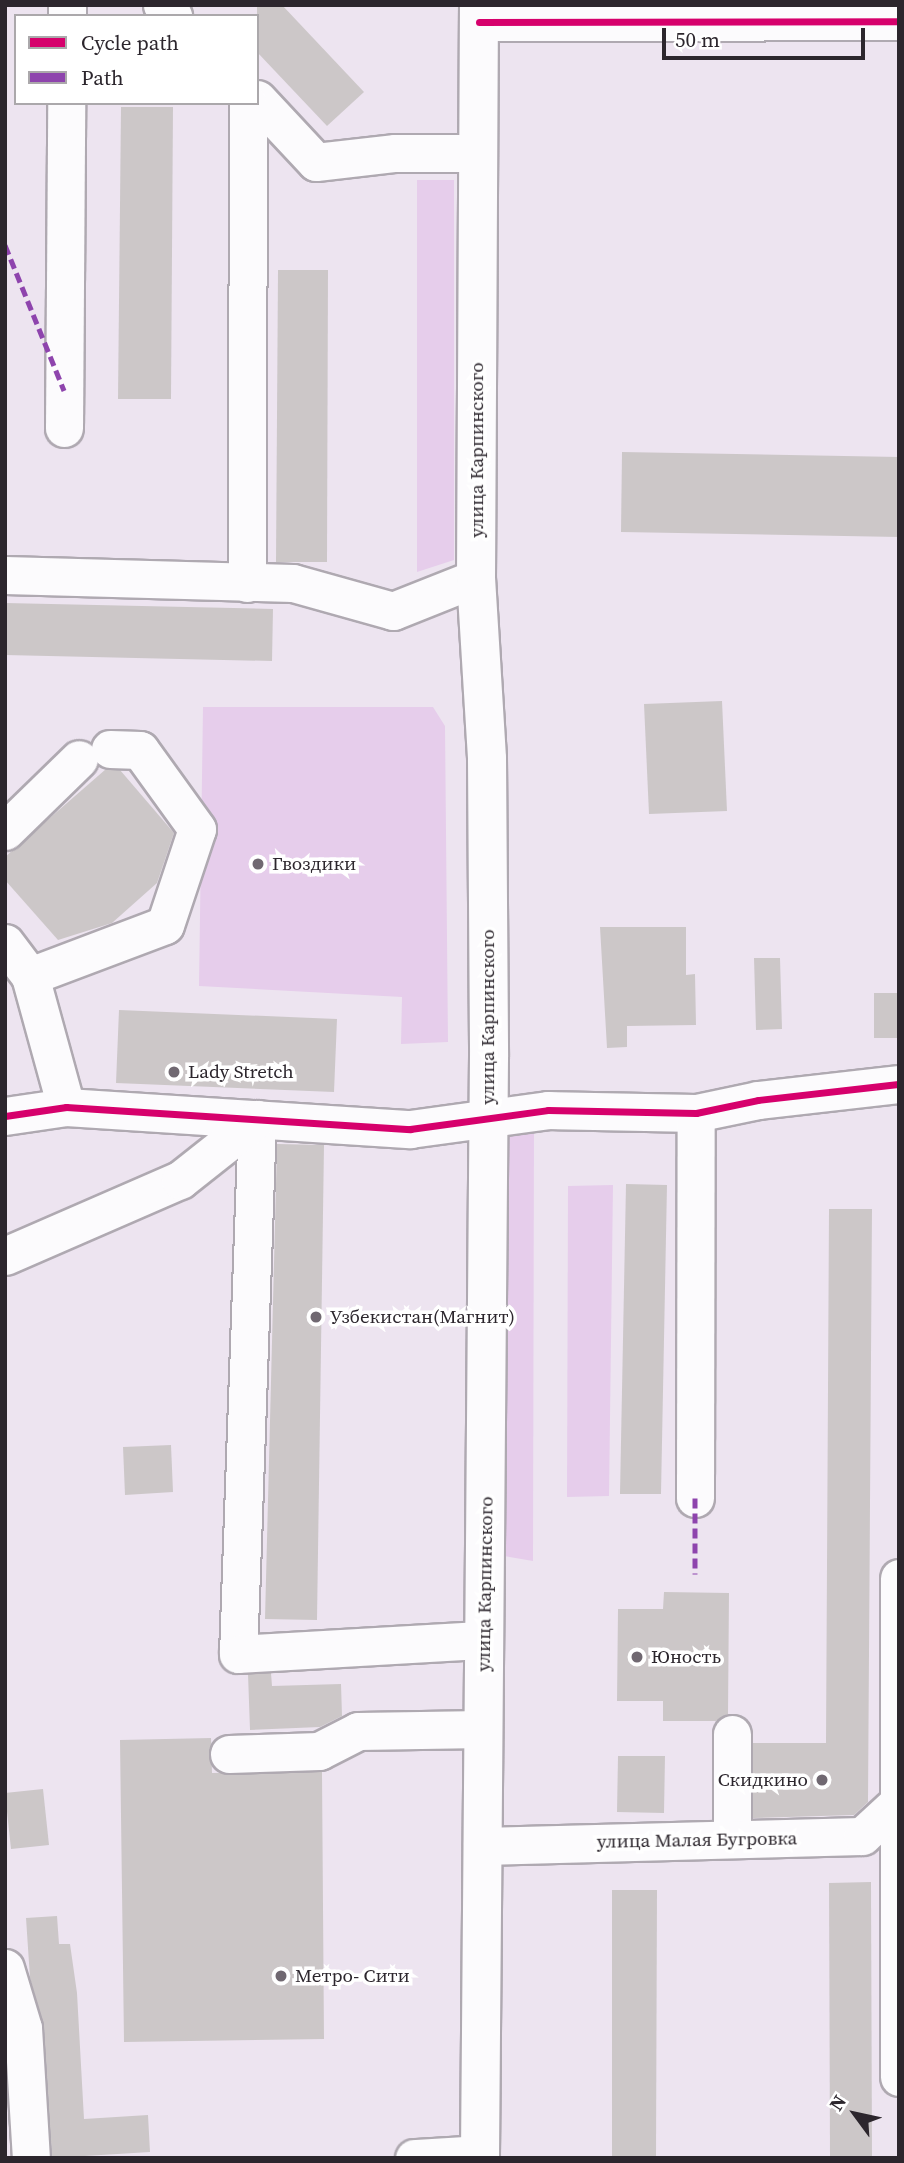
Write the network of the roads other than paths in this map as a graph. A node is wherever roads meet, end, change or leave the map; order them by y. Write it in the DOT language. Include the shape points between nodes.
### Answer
graph roads {
  1 [pos="479,14"];
  2 [pos="899,21"];
  3 [pos="259,101"];
  4 [pos="66,105"];
  5 [pos="248,105"];
  6 [pos="478,153"];
  7 [pos="64,428"];
  8 [pos="5,575"];
  9 [pos="476,578"];
  10 [pos="247,583"];
  11 [pos="5,831"];
  12 [pos="5,943"];
  13 [pos="30,976"];
  14 [pos="899,1084"];
  15 [pos="65,1107"];
  16 [pos="696,1113"];
  17 [pos="5,1116"];
  18 [pos="488,1116"];
  19 [pos="257,1119"];
  20 [pos="5,1256"];
  21 [pos="695,1498"];
  22 [pos="899,1578"];
  23 [pos="484,1640"];
  24 [pos="483,1729"];
  25 [pos="732,1734"];
  26 [pos="229,1754"];
  27 [pos="897,1802"];
  28 [pos="732,1839"];
  29 [pos="482,1846"];
  30 [pos="5,1968"];
  31 [pos="899,2077"];
  32 [pos="480,2157"];
  33 [pos="31,2158"];
  34 [pos="414,2158"];
  1 -- 2 [label="street"];
  1 -- 6 [label="main road, улица Карпинского"];
  3 -- 6 [label="street" via="316,162 395,153"];
  4 -- 7 [label="street"];
  5 -- 10 [label="street"];
  6 -- 9 [label="main road, улица Карпинского"];
  8 -- 10 [label="street"];
  9 -- 10 [label="street" via="393,611 293,583"];
  9 -- 18 [label="main road, улица Карпинского" via="487,759"];
  11 -- 13 [label="street" via="94,754 140,750 197,829 165,925"];
  12 -- 13 [label="street"];
  13 -- 15 [label="street"];
  14 -- 16 [label="street" via="758,1100"];
  15 -- 17 [label="street"];
  15 -- 19 [label="street"];
  16 -- 18 [label="street" via="548,1110"];
  16 -- 21 [label="street"];
  18 -- 19 [label="street" via="410,1129"];
  18 -- 23 [label="main road, улица Карпинского"];
  19 -- 20 [label="street" via="180,1180 120,1202"];
  19 -- 23 [label="street" via="238,1654"];
  22 -- 27 [label="street"];
  23 -- 24 [label="main road, улица Карпинского"];
  24 -- 26 [label="street" via="358,1731 319,1751"];
  24 -- 29 [label="main road, улица Карпинского"];
  25 -- 28 [label="street"];
  27 -- 28 [label="street, улица Малая Бугровка" via="862,1836"];
  27 -- 31 [label="street"];
  28 -- 29 [label="street, улица Малая Бугровка"];
  29 -- 32 [label="main road, улица Карпинского"];
  30 -- 33 [label="street" via="23,2028"];
  32 -- 34 [label="street"];
}
